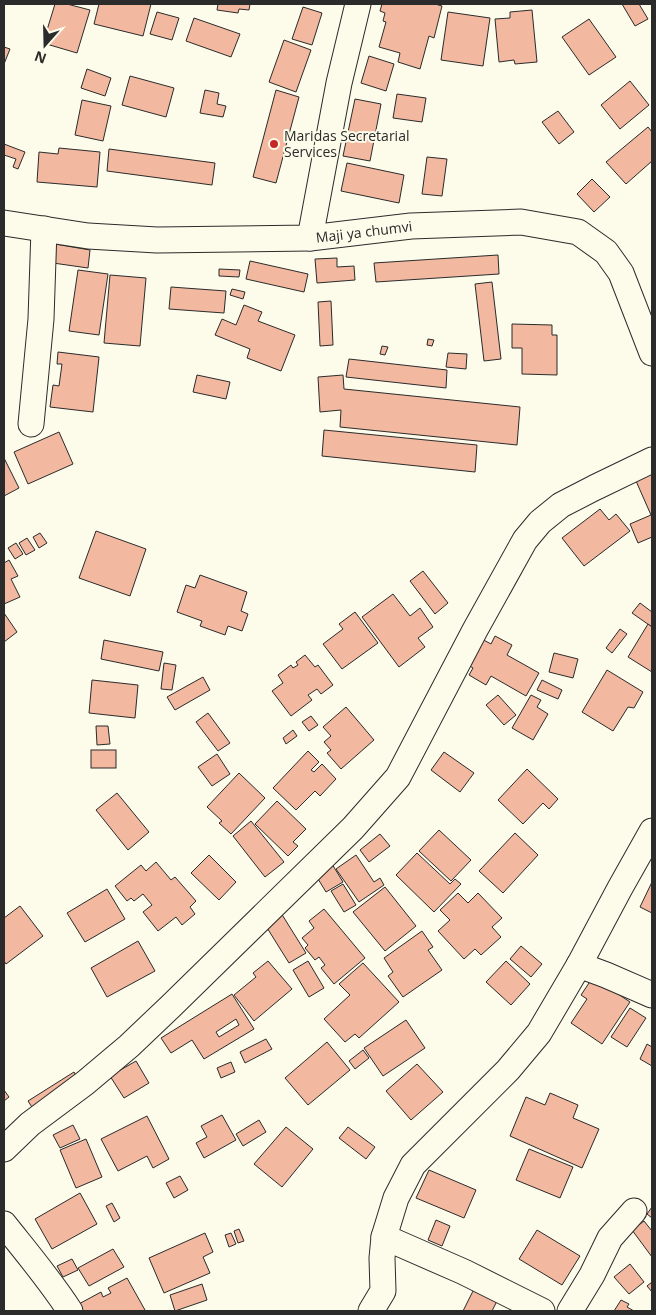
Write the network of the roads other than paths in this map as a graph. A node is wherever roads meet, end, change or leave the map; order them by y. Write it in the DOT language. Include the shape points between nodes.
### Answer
graph roads {
  1 [pos="358,4"];
  2 [pos="4,223"];
  3 [pos="44,229"];
  4 [pos="310,238"];
  5 [pos="652,353"];
  6 [pos="31,424"];
  7 [pos="652,460"];
  8 [pos="652,831"];
  9 [pos="579,965"];
  10 [pos="652,995"];
  11 [pos="4,1149"];
  12 [pos="634,1211"];
  13 [pos="4,1224"];
  14 [pos="384,1237"];
  15 [pos="70,1311"];
  16 [pos="371,1311"];
  17 [pos="542,1311"];
  18 [pos="570,1311"];
  1 -- 4 [label="street" via="339,83"];
  2 -- 3 [label="street, Maji ya chumvi"];
  3 -- 4 [label="street, Maji ya chumvi" via="88,236 157,240"];
  3 -- 6 [label="street" via="41,319"];
  4 -- 5 [label="street, Maji ya chumvi" via="411,226 521,222 578,232 606,252 621,273"];
  7 -- 11 [label="street" via="561,505 540,522 525,540 475,630 398,778 353,828 129,1046 30,1124"];
  8 -- 9 [label="street"];
  9 -- 10 [label="street"];
  9 -- 14 [label="street" via="538,1033 508,1070 413,1165 396,1198"];
  12 -- 18 [label="street" via="610,1238"];
  13 -- 15 [label="street"];
  14 -- 16 [label="street" via="383,1292"];
  14 -- 17 [label="street"];
}
